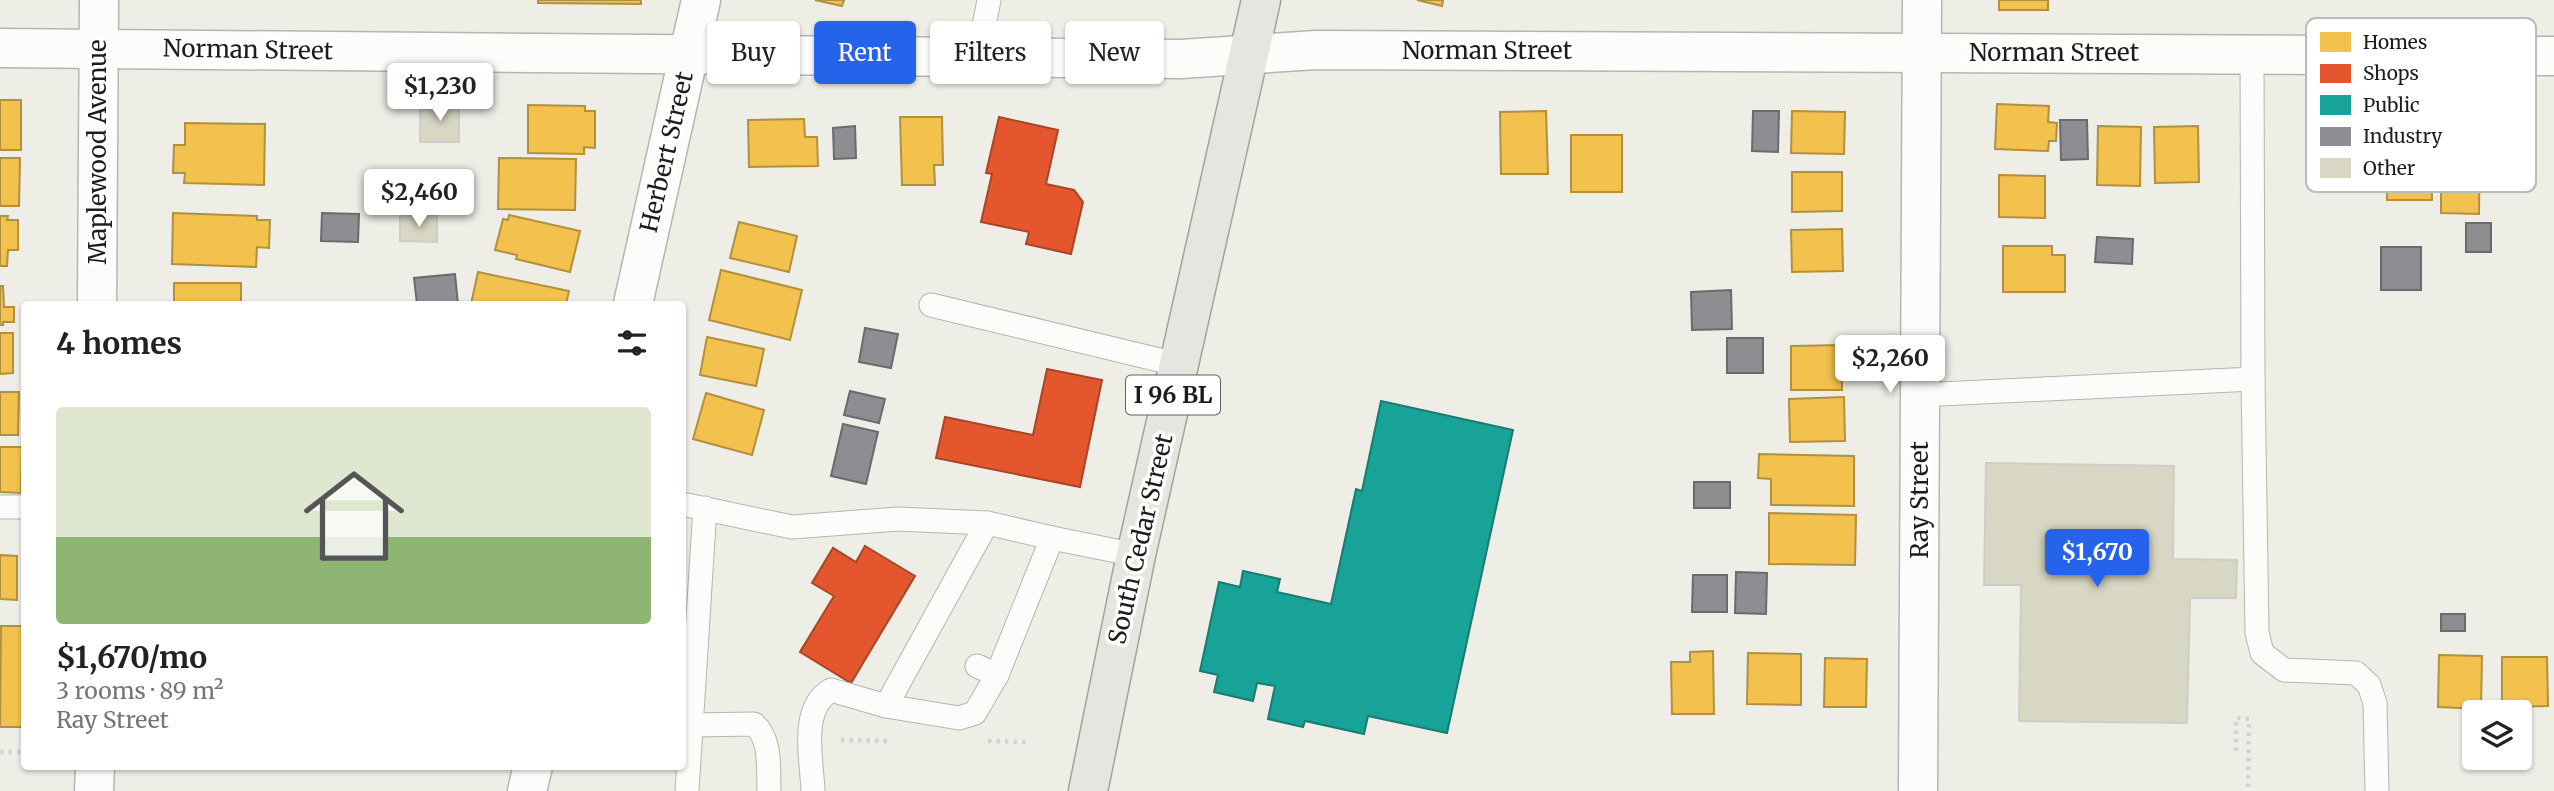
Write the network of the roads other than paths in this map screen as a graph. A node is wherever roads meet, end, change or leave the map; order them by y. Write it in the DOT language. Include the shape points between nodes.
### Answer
graph roads {
  1 [pos="99,0"];
  2 [pos="701,0"];
  3 [pos="989,0"];
  4 [pos="1261,0"];
  5 [pos="1922,0"];
  6 [pos="985,21"];
  7 [pos="0,48"];
  8 [pos="99,49"];
  9 [pos="1922,53"];
  10 [pos="689,54"];
  11 [pos="2252,54"];
  12 [pos="2306,54"];
  13 [pos="1248,55"];
  14 [pos="2536,56"];
  15 [pos="2554,56"];
  16 [pos="930,57"];
  17 [pos="1051,58"];
  18 [pos="97,301"];
  19 [pos="634,301"];
  20 [pos="932,305"];
  21 [pos="1180,365"];
  22 [pos="2253,379"];
  23 [pos="1920,395"];
  24 [pos="694,506"];
  25 [pos="0,507"];
  26 [pos="21,507"];
  27 [pos="987,523"];
  28 [pos="1052,538"];
  29 [pos="1136,555"];
  30 [pos="886,706"];
  31 [pos="691,725"];
  32 [pos="95,770"];
  33 [pos="532,770"];
  34 [pos="94,791"];
  35 [pos="527,791"];
  36 [pos="687,791"];
  37 [pos="769,791"];
  38 [pos="813,791"];
  39 [pos="1088,791"];
  40 [pos="1918,791"];
  41 [pos="2377,791"];
  1 -- 8 [label="street, Maplewood Avenue"];
  2 -- 10 [label="street, Herbert Street"];
  3 -- 6 [label="lane"];
  4 -- 13 [label="main road, South Cedar Street / I 96 BL"];
  5 -- 9 [label="street, Ray Street"];
  7 -- 8 [label="street, Norman Street"];
  8 -- 10 [label="street, Norman Street"];
  8 -- 18 [label="street, Maplewood Avenue"];
  9 -- 11 [label="street, Norman Street"];
  9 -- 13 [label="street, Norman Street" via="1316,51"];
  9 -- 23 [label="street, Ray Street"];
  10 -- 16 [label="street, Norman Street"];
  10 -- 19 [label="street, Herbert Street"];
  11 -- 12 [label="street, Norman Street"];
  11 -- 22 [label="lane"];
  13 -- 17 [label="street, Norman Street"];
  13 -- 21 [label="main road, South Cedar Street / I 96 BL"];
  14 -- 15 [label="street, Norman Street"];
  20 -- 21 [label="lane"];
  21 -- 29 [label="main road, South Cedar Street / I 96 BL"];
  22 -- 23 [label="lane"];
  22 -- 41 [label="lane" via="2257,632 2262,653 2284,670 2356,673 2369,685 2375,703"];
  23 -- 40 [label="street, Ray Street"];
  24 -- 27 [label="lane" via="792,527 898,519"];
  24 -- 31 [label="lane"];
  25 -- 26 [label="lane"];
  27 -- 28 [label="lane"];
  27 -- 30 [label="lane" via="928,646"];
  28 -- 29 [label="lane"];
  28 -- 30 [label="lane" via="987,671 975,713 959,718"];
  29 -- 39 [label="main road, South Cedar Street / I 96 BL"];
  30 -- 38 [label="lane" via="831,690 821,696 810,716"];
  31 -- 36 [label="lane"];
  31 -- 37 [label="lane" via="754,724 767,749"];
  32 -- 34 [label="street"];
  33 -- 35 [label="street"];
}
